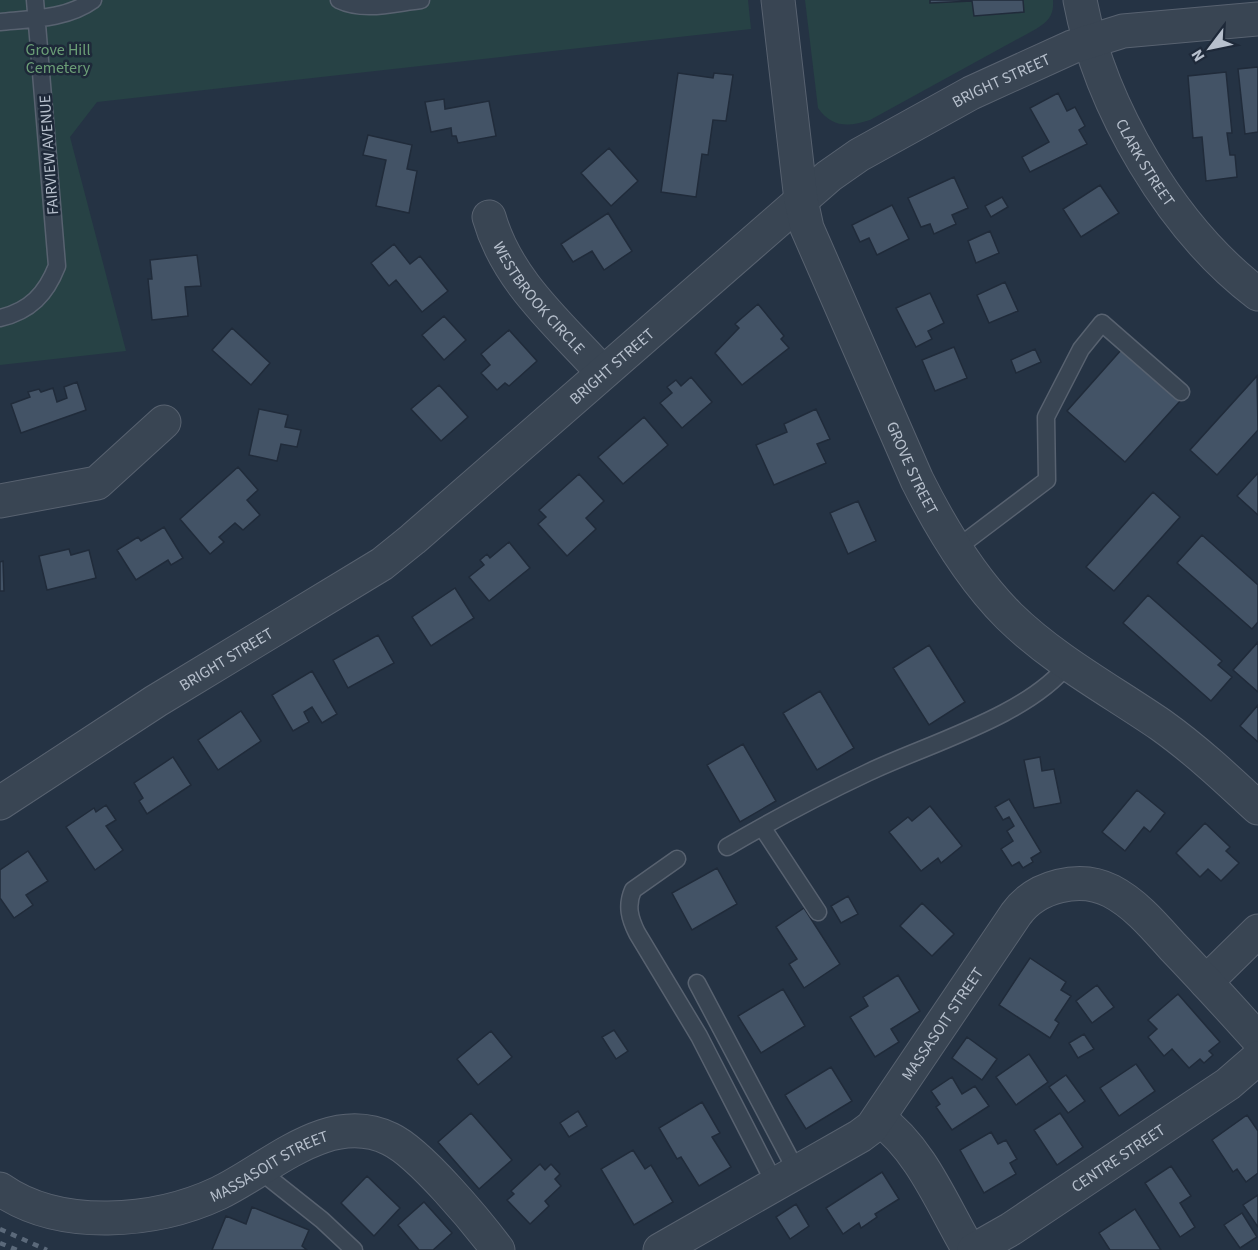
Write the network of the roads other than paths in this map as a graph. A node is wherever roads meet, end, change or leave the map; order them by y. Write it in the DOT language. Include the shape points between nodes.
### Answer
graph roads {
  1 [pos="35,0"];
  2 [pos="93,0"];
  3 [pos="339,0"];
  4 [pos="421,0"];
  5 [pos="778,0"];
  6 [pos="1080,0"];
  7 [pos="38,18"];
  8 [pos="1258,19"];
  9 [pos="0,22"];
  10 [pos="1090,40"];
  11 [pos="801,200"];
  12 [pos="489,217"];
  13 [pos="1258,294"];
  14 [pos="0,318"];
  15 [pos="602,372"];
  16 [pos="1181,392"];
  17 [pos="164,422"];
  18 [pos="0,501"];
  19 [pos="957,548"];
  20 [pos="1068,664"];
  21 [pos="0,803"];
  22 [pos="1258,808"];
  23 [pos="762,826"];
  24 [pos="727,847"];
  25 [pos="677,859"];
  26 [pos="818,912"];
  27 [pos="1258,931"];
  28 [pos="1206,982"];
  29 [pos="697,983"];
  30 [pos="1258,1039"];
  31 [pos="1258,1058"];
  32 [pos="879,1119"];
  33 [pos="259,1170"];
  34 [pos="786,1178"];
  35 [pos="0,1189"];
  36 [pos="354,1250"];
  37 [pos="498,1250"];
  38 [pos="660,1250"];
  39 [pos="969,1250"];
  40 [pos="974,1250"];
  1 -- 7 [label="lane, FAIRVIEW AVENUE"];
  2 -- 7 [label="lane" via="78,9"];
  3 -- 4 [label="lane" via="366,7"];
  5 -- 11 [label="street, GROVE STREET"];
  6 -- 10 [label="street, CLARK STREET"];
  7 -- 9 [label="lane"];
  7 -- 14 [label="lane, FAIRVIEW AVENUE" via="57,266 49,287 34,304"];
  8 -- 10 [label="street, BRIGHT STREET" via="1141,28"];
  10 -- 11 [label="street, BRIGHT STREET" via="1012,73 910,127 847,163"];
  10 -- 13 [label="street, CLARK STREET" via="1118,110 1166,194 1204,246"];
  11 -- 15 [label="street, BRIGHT STREET"];
  11 -- 19 [label="street, GROVE STREET" via="814,246 917,480"];
  12 -- 15 [label="street, WESTBROOK CIRCLE" via="499,248 514,274"];
  15 -- 21 [label="street, BRIGHT STREET" via="381,564 165,695"];
  16 -- 19 [label="lane" via="1102,323 1081,349 1046,417 1047,480"];
  17 -- 18 [label="street" via="97,483"];
  19 -- 20 [label="street, GROVE STREET" via="1008,614"];
  20 -- 22 [label="street, GROVE STREET" via="1179,739"];
  20 -- 23 [label="lane" via="1044,689 1010,709 869,772"];
  23 -- 24 [label="lane"];
  23 -- 26 [label="lane"];
  25 -- 34 [label="lane" via="633,890 629,915"];
  27 -- 28 [label="street"];
  28 -- 30 [label="street, MASSASOIT STREET"];
  28 -- 32 [label="street, MASSASOIT STREET" via="1150,923 1111,891 1078,884 1046,890 1028,900 1016,914"];
  29 -- 34 [label="lane"];
  31 -- 40 [label="street, CENTRE STREET" via="1228,1084"];
  32 -- 34 [label="street, MASSASOIT STREET" via="860,1136"];
  32 -- 39 [label="street" via="913,1153"];
  33 -- 35 [label="street, MASSASOIT STREET" via="193,1203 117,1216 53,1212 17,1200"];
  33 -- 36 [label="lane"];
  33 -- 37 [label="street, MASSASOIT STREET" via="330,1134 356,1130 379,1135 410,1153"];
  34 -- 38 [label="street, MASSASOIT STREET"];
}
